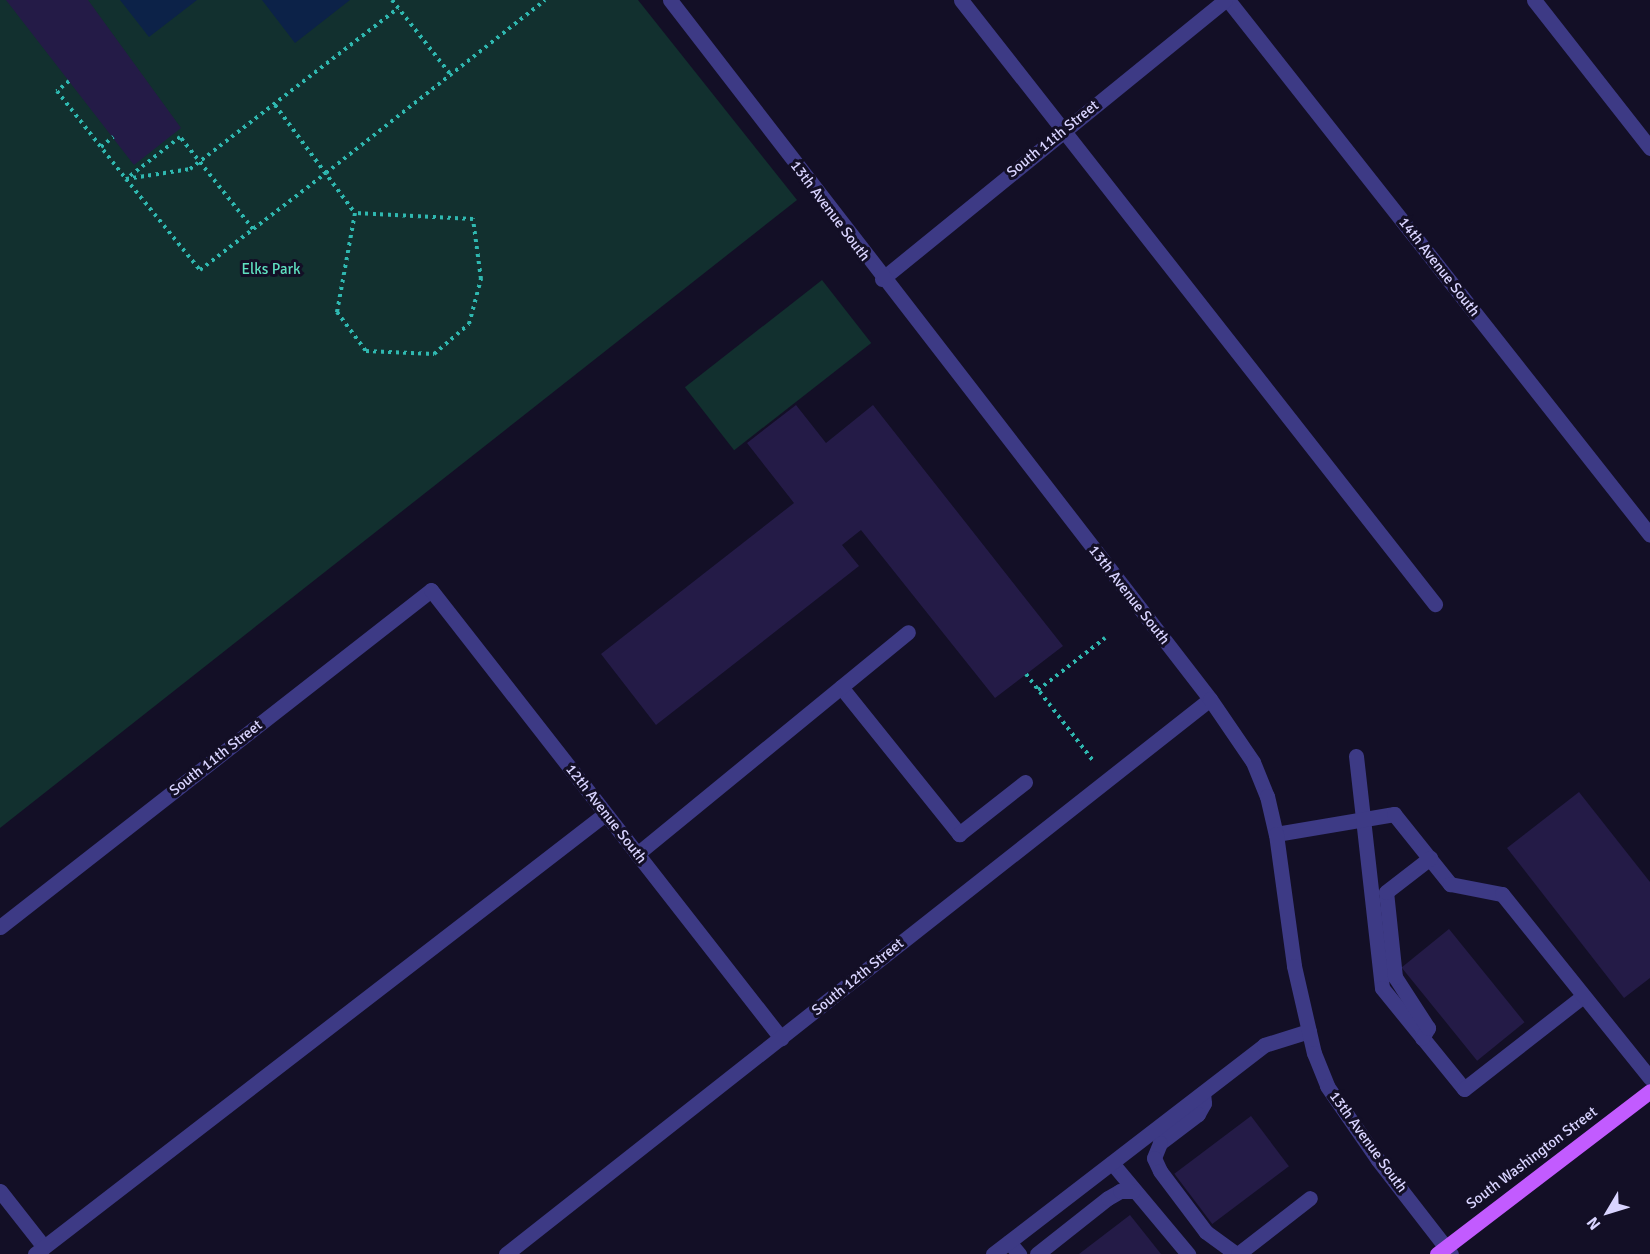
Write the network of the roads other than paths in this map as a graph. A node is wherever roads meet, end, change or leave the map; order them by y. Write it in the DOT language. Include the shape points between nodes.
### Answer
graph roads {
  1 [pos="670,0"];
  2 [pos="961,0"];
  3 [pos="1227,0"];
  4 [pos="1534,0"];
  5 [pos="1061,132"];
  6 [pos="1650,148"];
  7 [pos="882,279"];
  8 [pos="1650,535"];
  9 [pos="431,590"];
  10 [pos="1435,604"];
  11 [pos="908,632"];
  12 [pos="841,687"];
  13 [pos="1210,699"];
  14 [pos="1356,756"];
  15 [pos="1025,782"];
  16 [pos="605,814"];
  17 [pos="1363,819"];
  18 [pos="1276,834"];
  19 [pos="637,854"];
  20 [pos="1430,858"];
  21 [pos="0,927"];
  22 [pos="1583,996"];
  23 [pos="1309,1031"];
  24 [pos="781,1038"];
  25 [pos="1422,1038"];
  26 [pos="1650,1078"];
  27 [pos="1650,1091"];
  28 [pos="1203,1093"];
  29 [pos="1112,1163"];
  30 [pos="0,1191"];
  31 [pos="1132,1191"];
  32 [pos="1310,1198"];
  33 [pos="1014,1248"];
  34 [pos="39,1250"];
  35 [pos="1445,1252"];
  36 [pos="506,1254"];
  37 [pos="993,1254"];
  38 [pos="1037,1254"];
  39 [pos="1188,1254"];
  40 [pos="1237,1254"];
  1 -- 7 [label="street, 13th Avenue South"];
  2 -- 5 [label="street"];
  3 -- 5 [label="street, South 11th Street"];
  3 -- 8 [label="street, 14th Avenue South"];
  4 -- 6 [label="street"];
  5 -- 7 [label="street, South 11th Street"];
  5 -- 10 [label="street"];
  7 -- 13 [label="street, 13th Avenue South"];
  9 -- 16 [label="street, 12th Avenue South"];
  9 -- 21 [label="street, South 11th Street"];
  11 -- 12 [label="street"];
  12 -- 15 [label="street" via="959,834"];
  12 -- 19 [label="street"];
  13 -- 18 [label="street, 13th Avenue South" via="1253,762"];
  13 -- 24 [label="street, South 12th Street"];
  14 -- 17 [label="street"];
  16 -- 19 [label="street, 12th Avenue South"];
  16 -- 34 [label="street"];
  17 -- 18 [label="street"];
  17 -- 20 [label="street" via="1394,814"];
  17 -- 25 [label="street" via="1382,988"];
  18 -- 23 [label="street, 13th Avenue South" via="1294,966"];
  19 -- 24 [label="street, 12th Avenue South"];
  20 -- 22 [label="street" via="1450,884 1502,894"];
  20 -- 25 [label="street" via="1386,892 1395,977 1428,1028"];
  22 -- 25 [label="street" via="1464,1089"];
  22 -- 26 [label="street"];
  23 -- 28 [label="street" via="1264,1046"];
  23 -- 35 [label="street, 13th Avenue South" via="1327,1086 1344,1114"];
  24 -- 36 [label="street, South 12th Street"];
  27 -- 35 [label="main road, South Washington Street"];
  28 -- 29 [label="street"];
  28 -- 40 [label="street" via="1204,1103 1198,1114 1160,1143 1154,1158 1206,1232"];
  29 -- 31 [label="street"];
  29 -- 33 [label="street"];
  30 -- 34 [label="street"];
  31 -- 38 [label="street" via="1119,1191"];
  31 -- 39 [label="street" via="1147,1201"];
  32 -- 40 [label="street"];
  33 -- 37 [label="street"];
}
